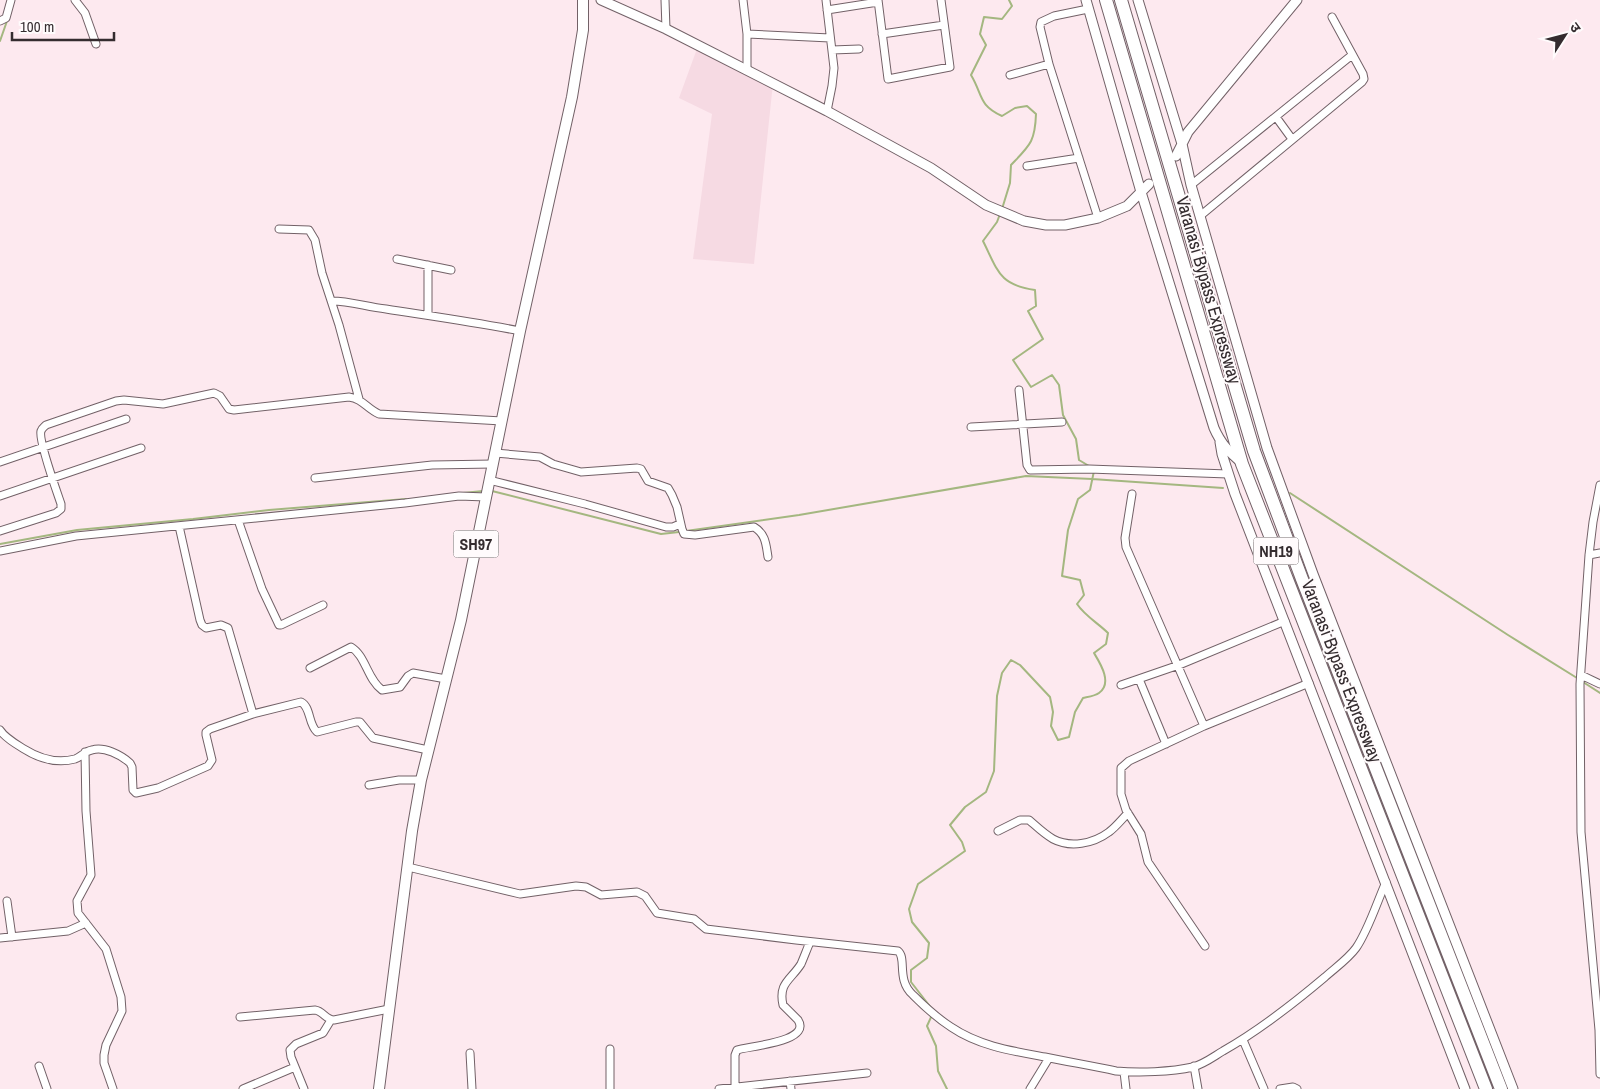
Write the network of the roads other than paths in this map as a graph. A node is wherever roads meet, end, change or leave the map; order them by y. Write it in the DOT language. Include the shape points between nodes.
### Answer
graph roads {
  1 [pos="11,0"];
  2 [pos="75,0"];
  3 [pos="583,0"];
  4 [pos="601,0"];
  5 [pos="665,0"];
  6 [pos="743,0"];
  7 [pos="826,0"];
  8 [pos="941,0"];
  9 [pos="1106,0"];
  10 [pos="1121,0"];
  11 [pos="1138,0"];
  12 [pos="1297,0"];
  13 [pos="878,1"];
  14 [pos="1087,4"];
  15 [pos="827,10"];
  16 [pos="1332,18"];
  17 [pos="0,22"];
  18 [pos="944,26"];
  19 [pos="666,29"];
  20 [pos="747,34"];
  21 [pos="882,34"];
  22 [pos="830,38"];
  23 [pos="96,44"];
  24 [pos="859,49"];
  25 [pos="832,50"];
  26 [pos="1352,55"];
  27 [pos="1050,64"];
  28 [pos="747,70"];
  29 [pos="1010,75"];
  30 [pos="827,111"];
  31 [pos="1276,117"];
  32 [pos="1292,139"];
  33 [pos="1182,144"];
  34 [pos="1176,156"];
  35 [pos="1079,158"];
  36 [pos="1027,166"];
  37 [pos="1149,184"];
  38 [pos="1191,185"];
  39 [pos="1141,192"];
  40 [pos="1200,216"];
  41 [pos="1098,218"];
  42 [pos="279,229"];
  43 [pos="397,259"];
  44 [pos="428,265"];
  45 [pos="450,270"];
  46 [pos="332,302"];
  47 [pos="428,316"];
  48 [pos="520,331"];
  49 [pos="1019,390"];
  50 [pos="359,399"];
  51 [pos="126,419"];
  52 [pos="502,421"];
  53 [pos="1062,422"];
  54 [pos="1023,424"];
  55 [pos="970,427"];
  56 [pos="1220,442"];
  57 [pos="43,447"];
  58 [pos="141,448"];
  59 [pos="495,453"];
  60 [pos="0,462"];
  61 [pos="493,464"];
  62 [pos="1242,464"];
  63 [pos="1228,474"];
  64 [pos="52,477"];
  65 [pos="315,478"];
  66 [pos="489,480"];
  67 [pos="1600,485"];
  68 [pos="1132,494"];
  69 [pos="0,496"];
  70 [pos="486,497"];
  71 [pos="238,520"];
  72 [pos="680,524"];
  73 [pos="179,526"];
  74 [pos="0,530"];
  75 [pos="0,551"];
  76 [pos="1600,553"];
  77 [pos="1589,555"];
  78 [pos="768,557"];
  79 [pos="323,605"];
  80 [pos="1284,621"];
  81 [pos="1178,665"];
  82 [pos="310,668"];
  83 [pos="1581,675"];
  84 [pos="1139,678"];
  85 [pos="446,679"];
  86 [pos="1309,683"];
  87 [pos="1600,684"];
  88 [pos="1121,685"];
  89 [pos="253,714"];
  90 [pos="1204,726"];
  91 [pos="0,730"];
  92 [pos="1166,744"];
  93 [pos="428,750"];
  94 [pos="85,752"];
  95 [pos="421,780"];
  96 [pos="369,785"];
  97 [pos="1128,813"];
  98 [pos="998,831"];
  99 [pos="408,867"];
  100 [pos="1386,882"];
  101 [pos="7,900"];
  102 [pos="86,923"];
  103 [pos="12,937"];
  104 [pos="0,938"];
  105 [pos="810,942"];
  106 [pos="1205,946"];
  107 [pos="1600,950"];
  108 [pos="1591,954"];
  109 [pos="389,1009"];
  110 [pos="240,1017"];
  111 [pos="331,1020"];
  112 [pos="1242,1040"];
  113 [pos="610,1049"];
  114 [pos="470,1054"];
  115 [pos="1049,1058"];
  116 [pos="39,1066"];
  117 [pos="1194,1066"];
  118 [pos="295,1067"];
  119 [pos="1124,1072"];
  120 [pos="867,1073"];
  121 [pos="1600,1074"];
  122 [pos="790,1085"];
  123 [pos="736,1087"];
  124 [pos="47,1089"];
  125 [pos="113,1089"];
  126 [pos="244,1089"];
  127 [pos="304,1089"];
  128 [pos="379,1089"];
  129 [pos="472,1089"];
  130 [pos="610,1089"];
  131 [pos="719,1089"];
  132 [pos="1030,1089"];
  133 [pos="1126,1089"];
  134 [pos="1198,1089"];
  135 [pos="1264,1089"];
  136 [pos="1280,1089"];
  137 [pos="1297,1089"];
  138 [pos="1465,1089"];
  139 [pos="1486,1089"];
  140 [pos="1501,1089"];
  141 [pos="1513,1089"];
  1 -- 17 [label="street" via="6,18"];
  2 -- 23 [label="street" via="85,13"];
  3 -- 48 [label="main road, SH97" via="581,52"];
  4 -- 19 [label="street"];
  5 -- 19 [label="street"];
  6 -- 20 [label="street"];
  7 -- 15 [label="street"];
  8 -- 18 [label="street"];
  9 -- 62 [label="highway, Varanasi Bypass Expressway / NH19"];
  10 -- 140 [label="highway, Varanasi Bypass Expressway / NH19" via="1254,451"];
  11 -- 33 [label="street"];
  12 -- 33 [label="street" via="1188,132"];
  13 -- 15 [label="street"];
  13 -- 21 [label="street"];
  14 -- 27 [label="street" via="1041,22"];
  14 -- 39 [label="street"];
  15 -- 22 [label="street"];
  16 -- 26 [label="street"];
  18 -- 21 [label="street"];
  18 -- 21 [label="street" via="950,66 888,79"];
  19 -- 28 [label="street"];
  20 -- 22 [label="street"];
  20 -- 28 [label="street"];
  22 -- 25 [label="street"];
  24 -- 25 [label="street"];
  25 -- 30 [label="street" via="834,76"];
  26 -- 31 [label="street"];
  26 -- 32 [label="street" via="1364,79 1362,82"];
  27 -- 29 [label="street"];
  27 -- 35 [label="street"];
  28 -- 30 [label="street"];
  30 -- 41 [label="street" via="932,168 986,205 1024,221 1046,225"];
  31 -- 32 [label="street"];
  31 -- 38 [label="street"];
  32 -- 40 [label="street"];
  33 -- 34 [label="street"];
  33 -- 38 [label="street"];
  35 -- 36 [label="street"];
  35 -- 41 [label="street"];
  37 -- 39 [label="street"];
  38 -- 40 [label="street"];
  39 -- 41 [label="street" via="1127,206"];
  39 -- 56 [label="street"];
  40 -- 141 [label="street" via="1267,448"];
  42 -- 46 [label="street" via="303,229 312,233"];
  43 -- 44 [label="street"];
  44 -- 45 [label="street"];
  44 -- 47 [label="street"];
  46 -- 47 [label="street" via="345,301"];
  46 -- 50 [label="street"];
  47 -- 48 [label="street"];
  48 -- 52 [label="main road, SH97"];
  49 -- 54 [label="street"];
  50 -- 52 [label="street" via="379,414"];
  50 -- 57 [label="street" via="349,397 234,410 214,393 163,404 124,400 46,425 40,434"];
  51 -- 57 [label="street"];
  52 -- 59 [label="main road, SH97"];
  53 -- 54 [label="street"];
  54 -- 55 [label="street"];
  54 -- 63 [label="street" via="1030,470"];
  56 -- 62 [label="street"];
  56 -- 63 [label="street"];
  57 -- 60 [label="street"];
  57 -- 64 [label="street"];
  58 -- 64 [label="street"];
  59 -- 61 [label="main road, SH97"];
  59 -- 72 [label="street" via="540,457 581,472 641,469 648,481 668,488"];
  61 -- 65 [label="street" via="432,464"];
  61 -- 66 [label="main road, SH97"];
  62 -- 139 [label="highway, Varanasi Bypass Expressway / NH19"];
  63 -- 80 [label="street"];
  64 -- 69 [label="street"];
  64 -- 74 [label="street" via="61,504 59,511"];
  66 -- 70 [label="main road, SH97"];
  66 -- 72 [label="street" via="666,527"];
  67 -- 77 [label="street"];
  68 -- 81 [label="street" via="1126,548"];
  70 -- 71 [label="street" via="459,496"];
  70 -- 85 [label="main road, SH97"];
  71 -- 73 [label="street"];
  71 -- 79 [label="street" via="262,589 279,625"];
  72 -- 78 [label="street" via="684,534 695,535 754,528 764,537"];
  73 -- 75 [label="street" via="76,536"];
  73 -- 89 [label="street" via="200,620 206,628 221,625 228,628"];
  76 -- 77 [label="street"];
  77 -- 83 [label="street"];
  80 -- 81 [label="street"];
  80 -- 86 [label="street"];
  81 -- 84 [label="street"];
  81 -- 90 [label="street"];
  82 -- 85 [label="street" via="352,647 382,690 400,687 413,673"];
  83 -- 87 [label="street"];
  83 -- 108 [label="street" via="1581,832"];
  84 -- 88 [label="street"];
  84 -- 92 [label="street"];
  85 -- 93 [label="main road, SH97"];
  86 -- 90 [label="street"];
  86 -- 100 [label="street"];
  89 -- 93 [label="street" via="300,702 305,705 317,732 360,722 373,738"];
  89 -- 94 [label="street" via="206,732 212,760 208,766 144,792 134,792 132,767 125,759 100,749"];
  90 -- 92 [label="street"];
  91 -- 94 [label="street" via="43,759 76,759"];
  92 -- 97 [label="street" via="1121,768 1120,794"];
  93 -- 95 [label="main road, SH97"];
  94 -- 102 [label="street" via="91,875 79,894 76,907"];
  95 -- 96 [label="street"];
  95 -- 99 [label="main road, SH97"];
  97 -- 98 [label="street" via="1110,832 1081,844 1064,844 1028,820 1020,820"];
  97 -- 106 [label="street" via="1141,834 1148,862"];
  99 -- 105 [label="street" via="520,894 576,886 601,895 637,892 645,896 657,913 694,919 706,929"];
  99 -- 109 [label="main road, SH97"];
  100 -- 112 [label="street" via="1354,951 1293,1003"];
  100 -- 138 [label="street"];
  101 -- 103 [label="street"];
  102 -- 103 [label="street" via="68,931"];
  102 -- 125 [label="street" via="106,948 122,997 122,1011 104,1055"];
  103 -- 104 [label="street"];
  105 -- 115 [label="street" via="898,950 902,955 902,978 907,990 950,1027 994,1047"];
  105 -- 123 [label="street" via="801,963 783,988 783,1005 800,1022 799,1031 784,1040 737,1050 734,1055"];
  107 -- 108 [label="street"];
  108 -- 121 [label="street"];
  109 -- 111 [label="street"];
  109 -- 128 [label="main road, SH97"];
  110 -- 111 [label="street" via="315,1010"];
  111 -- 118 [label="street" via="323,1033 291,1047"];
  112 -- 117 [label="street"];
  112 -- 135 [label="street"];
  113 -- 130 [label="street"];
  114 -- 129 [label="street"];
  115 -- 119 [label="street"];
  115 -- 132 [label="street"];
  116 -- 124 [label="street"];
  117 -- 119 [label="street"];
  117 -- 134 [label="street"];
  118 -- 126 [label="street"];
  118 -- 127 [label="street"];
  119 -- 133 [label="street"];
  120 -- 122 [label="street"];
  122 -- 123 [label="street"];
  123 -- 131 [label="street"];
  136 -- 137 [label="street"];
}
